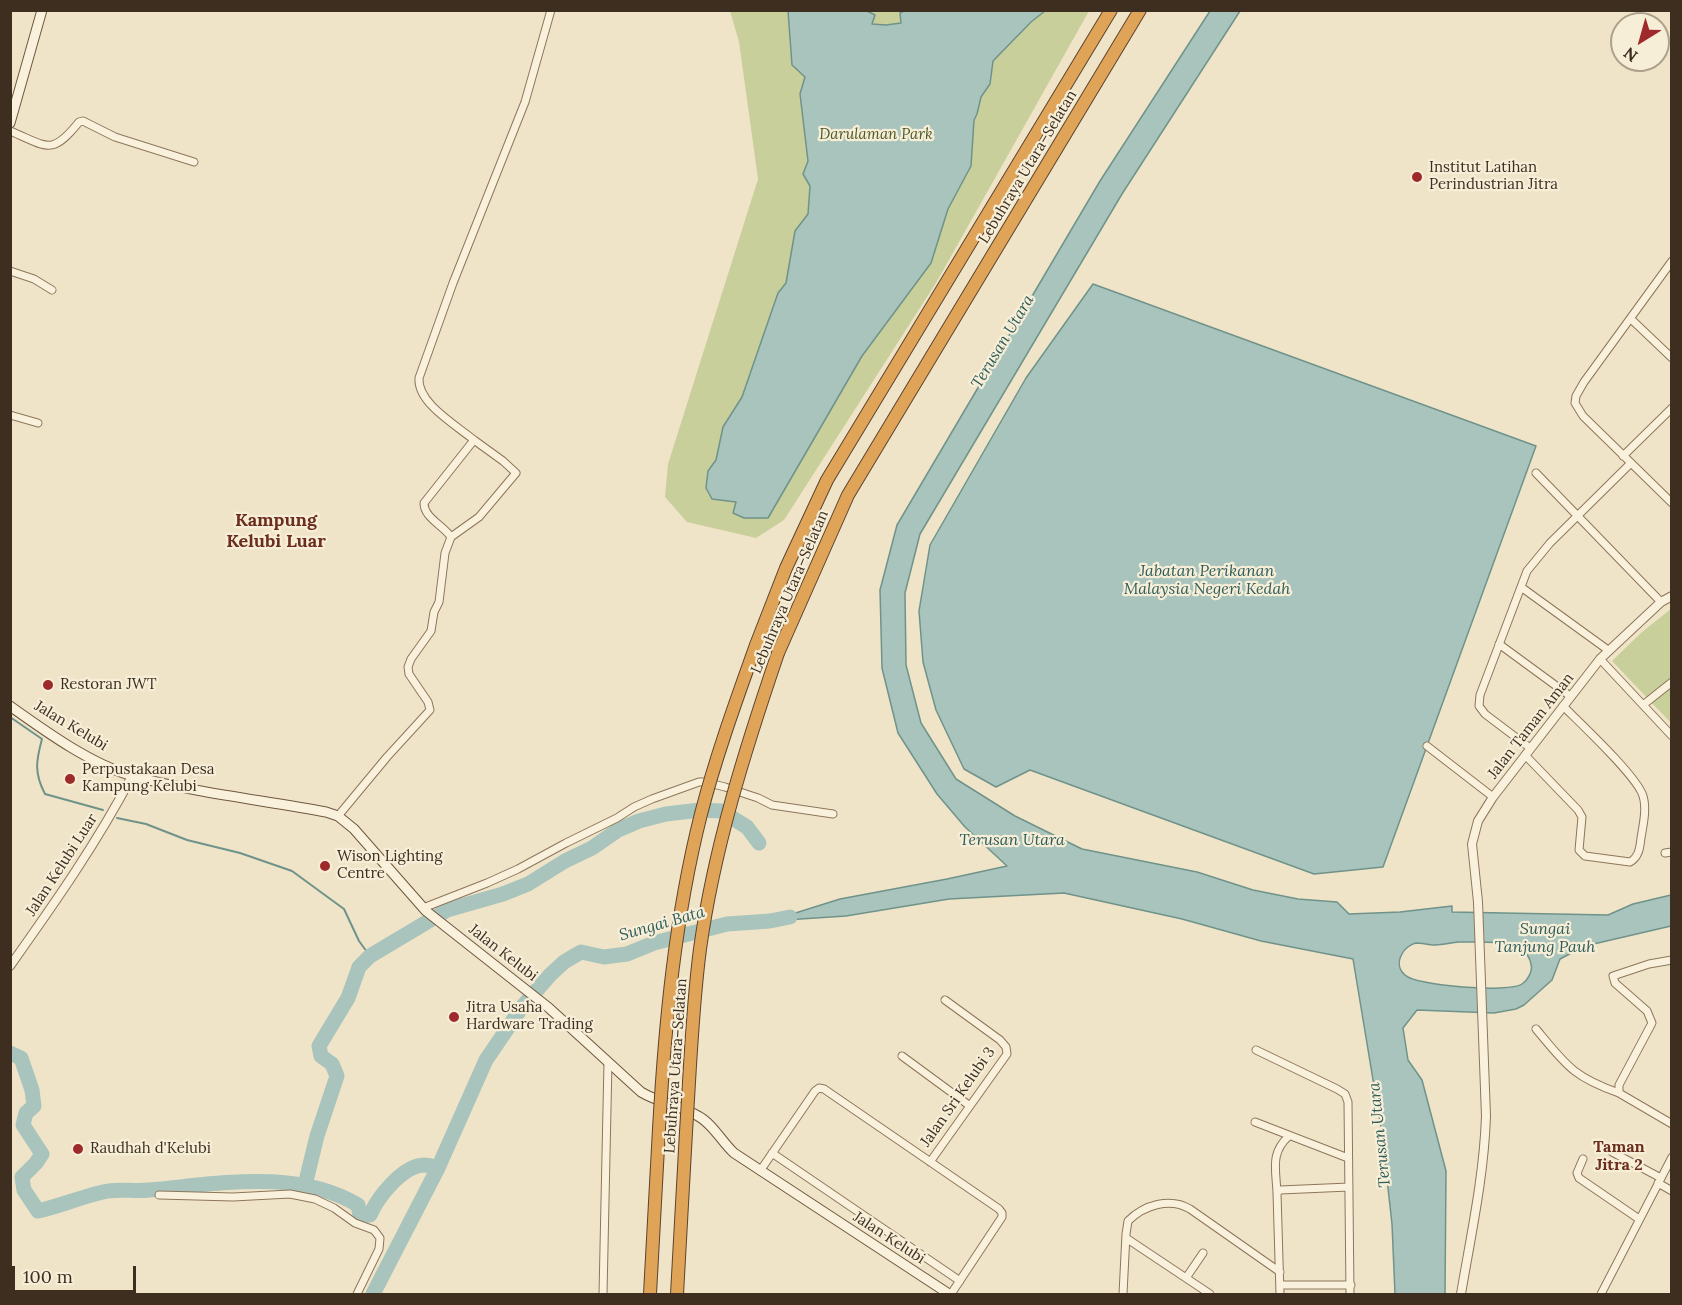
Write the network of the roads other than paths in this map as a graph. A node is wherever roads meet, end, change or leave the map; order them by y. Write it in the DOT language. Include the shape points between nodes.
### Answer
graph roads {
  1 [pos="42,10"];
  2 [pos="552,10"];
  3 [pos="1111,10"];
  4 [pos="1140,10"];
  5 [pos="10,123"];
  6 [pos="10,130"];
  7 [pos="194,162"];
  8 [pos="1671,261"];
  9 [pos="10,272"];
  10 [pos="52,290"];
  11 [pos="1631,319"];
  12 [pos="1671,358"];
  13 [pos="1671,408"];
  14 [pos="10,415"];
  15 [pos="38,423"];
  16 [pos="474,440"];
  17 [pos="1623,456"];
  18 [pos="1631,463"];
  19 [pos="1536,472"];
  20 [pos="1671,503"];
  21 [pos="1578,516"];
  22 [pos="451,537"];
  23 [pos="1521,587"];
  24 [pos="1671,596"];
  25 [pos="1661,602"];
  26 [pos="1499,644"];
  27 [pos="1608,650"];
  28 [pos="1600,659"];
  29 [pos="1671,682"];
  30 [pos="1570,696"];
  31 [pos="1643,705"];
  32 [pos="10,706"];
  33 [pos="1563,706"];
  34 [pos="1671,736"];
  35 [pos="1427,746"];
  36 [pos="1527,752"];
  37 [pos="132,776"];
  38 [pos="1493,797"];
  39 [pos="833,814"];
  40 [pos="338,816"];
  41 [pos="424,909"];
  42 [pos="1671,960"];
  43 [pos="10,966"];
  44 [pos="945,1000"];
  45 [pos="1536,1029"];
  46 [pos="1256,1050"];
  47 [pos="902,1056"];
  48 [pos="608,1062"];
  49 [pos="1619,1093"];
  50 [pos="970,1106"];
  51 [pos="1255,1122"];
  52 [pos="1671,1124"];
  53 [pos="1289,1136"];
  54 [pos="1612,1152"];
  55 [pos="772,1153"];
  56 [pos="1671,1157"];
  57 [pos="1348,1158"];
  58 [pos="1583,1159"];
  59 [pos="930,1162"];
  60 [pos="760,1171"];
  61 [pos="1660,1180"];
  62 [pos="1349,1187"];
  63 [pos="1671,1191"];
  64 [pos="1277,1193"];
  65 [pos="159,1195"];
  66 [pos="1640,1219"];
  67 [pos="1126,1238"];
  68 [pos="1203,1253"];
  69 [pos="1280,1272"];
  70 [pos="1186,1278"];
  71 [pos="960,1281"];
  72 [pos="1280,1285"];
  73 [pos="1351,1285"];
  74 [pos="357,1294"];
  75 [pos="603,1294"];
  76 [pos="650,1294"];
  77 [pos="677,1294"];
  78 [pos="950,1294"];
  79 [pos="1123,1294"];
  80 [pos="1210,1294"];
  81 [pos="1280,1294"];
  82 [pos="1350,1294"];
  83 [pos="1461,1294"];
  84 [pos="1601,1294"];
  1 -- 5 [label="main road"];
  2 -- 16 [label="street" via="525,102 419,378 419,389 427,401"];
  3 -- 76 [label="highway, Lebuhraya Utara–Selatan, bridge" via="827,480 756,645 712,774 686,884 666,1026"];
  4 -- 77 [label="highway, Lebuhraya Utara–Selatan, bridge" via="848,495 778,653 729,809 710,890 691,1034"];
  6 -- 7 [label="street" via="43,145 55,145 83,121 115,137"];
  8 -- 11 [label="street"];
  9 -- 10 [label="street" via="34,279"];
  11 -- 12 [label="street"];
  11 -- 17 [label="street" via="1584,382 1575,403"];
  13 -- 17 [label="street"];
  14 -- 15 [label="street"];
  16 -- 22 [label="street" via="424,503 426,513"];
  16 -- 22 [label="street" via="516,473 479,517"];
  17 -- 18 [label="street"];
  18 -- 20 [label="street"];
  18 -- 21 [label="street"];
  19 -- 21 [label="street"];
  21 -- 23 [label="street" via="1536,558"];
  21 -- 25 [label="street"];
  22 -- 40 [label="street" via="432,631 408,667 430,710"];
  23 -- 26 [label="street"];
  23 -- 27 [label="street"];
  24 -- 25 [label="street, Jalan Taman Aman"];
  25 -- 27 [label="street, Jalan Taman Aman"];
  26 -- 30 [label="street"];
  26 -- 36 [label="street" via="1479,706"];
  27 -- 28 [label="street, Jalan Taman Aman"];
  28 -- 30 [label="street, Jalan Taman Aman"];
  28 -- 31 [label="street"];
  29 -- 31 [label="street"];
  30 -- 33 [label="street, Jalan Taman Aman"];
  31 -- 34 [label="street"];
  32 -- 37 [label="main road, Jalan Kelubi" via="80,752"];
  33 -- 36 [label="street, Jalan Taman Aman"];
  33 -- 36 [label="street" via="1643,794 1644,824 1634,860 1581,854 1582,817"];
  35 -- 38 [label="street"];
  36 -- 38 [label="street, Jalan Taman Aman"];
  37 -- 40 [label="main road, Jalan Kelubi"];
  37 -- 43 [label="street, Jalan Kelubi Luar" via="87,853"];
  38 -- 83 [label="street, Jalan Taman Aman" via="1478,820 1472,844 1487,1086 1477,1207"];
  39 -- 41 [label="street" via="772,805 725,787 699,782 634,807 487,883"];
  40 -- 41 [label="main road, Jalan Kelubi" via="362,837"];
  41 -- 48 [label="main road, Jalan Kelubi" via="549,1008"];
  42 -- 49 [label="street" via="1613,976 1615,983 1647,1011 1652,1023 1618,1085"];
  44 -- 50 [label="street, Jalan Sri Kelubi 3" via="1006,1047 1007,1054"];
  45 -- 49 [label="street" via="1571,1070"];
  46 -- 57 [label="street" via="1345,1094"];
  47 -- 50 [label="street"];
  48 -- 60 [label="main road, Jalan Kelubi" via="651,1098 703,1119 723,1144"];
  48 -- 75 [label="street"];
  49 -- 52 [label="street"];
  50 -- 59 [label="street, Jalan Sri Kelubi 3"];
  51 -- 53 [label="street"];
  53 -- 57 [label="street"];
  53 -- 64 [label="street" via="1275,1157"];
  54 -- 61 [label="street"];
  55 -- 59 [label="street" via="819,1088"];
  55 -- 60 [label="street"];
  55 -- 71 [label="street"];
  56 -- 61 [label="street"];
  57 -- 62 [label="street"];
  58 -- 66 [label="street" via="1579,1178"];
  59 -- 71 [label="street, Jalan Sri Kelubi 3" via="1002,1214"];
  60 -- 78 [label="main road, Jalan Kelubi"];
  61 -- 63 [label="street"];
  61 -- 66 [label="street"];
  62 -- 64 [label="street"];
  62 -- 73 [label="street"];
  64 -- 69 [label="street"];
  65 -- 74 [label="street" via="290,1194 334,1208 355,1223 374,1230 380,1238 380,1250"];
  66 -- 84 [label="street"];
  67 -- 69 [label="street" via="1131,1218 1176,1202"];
  67 -- 70 [label="street"];
  67 -- 79 [label="street"];
  68 -- 70 [label="street"];
  69 -- 72 [label="street"];
  70 -- 80 [label="street"];
  71 -- 78 [label="street, Jalan Sri Kelubi 3"];
  72 -- 73 [label="street"];
  72 -- 81 [label="street"];
  73 -- 82 [label="street"];
}
